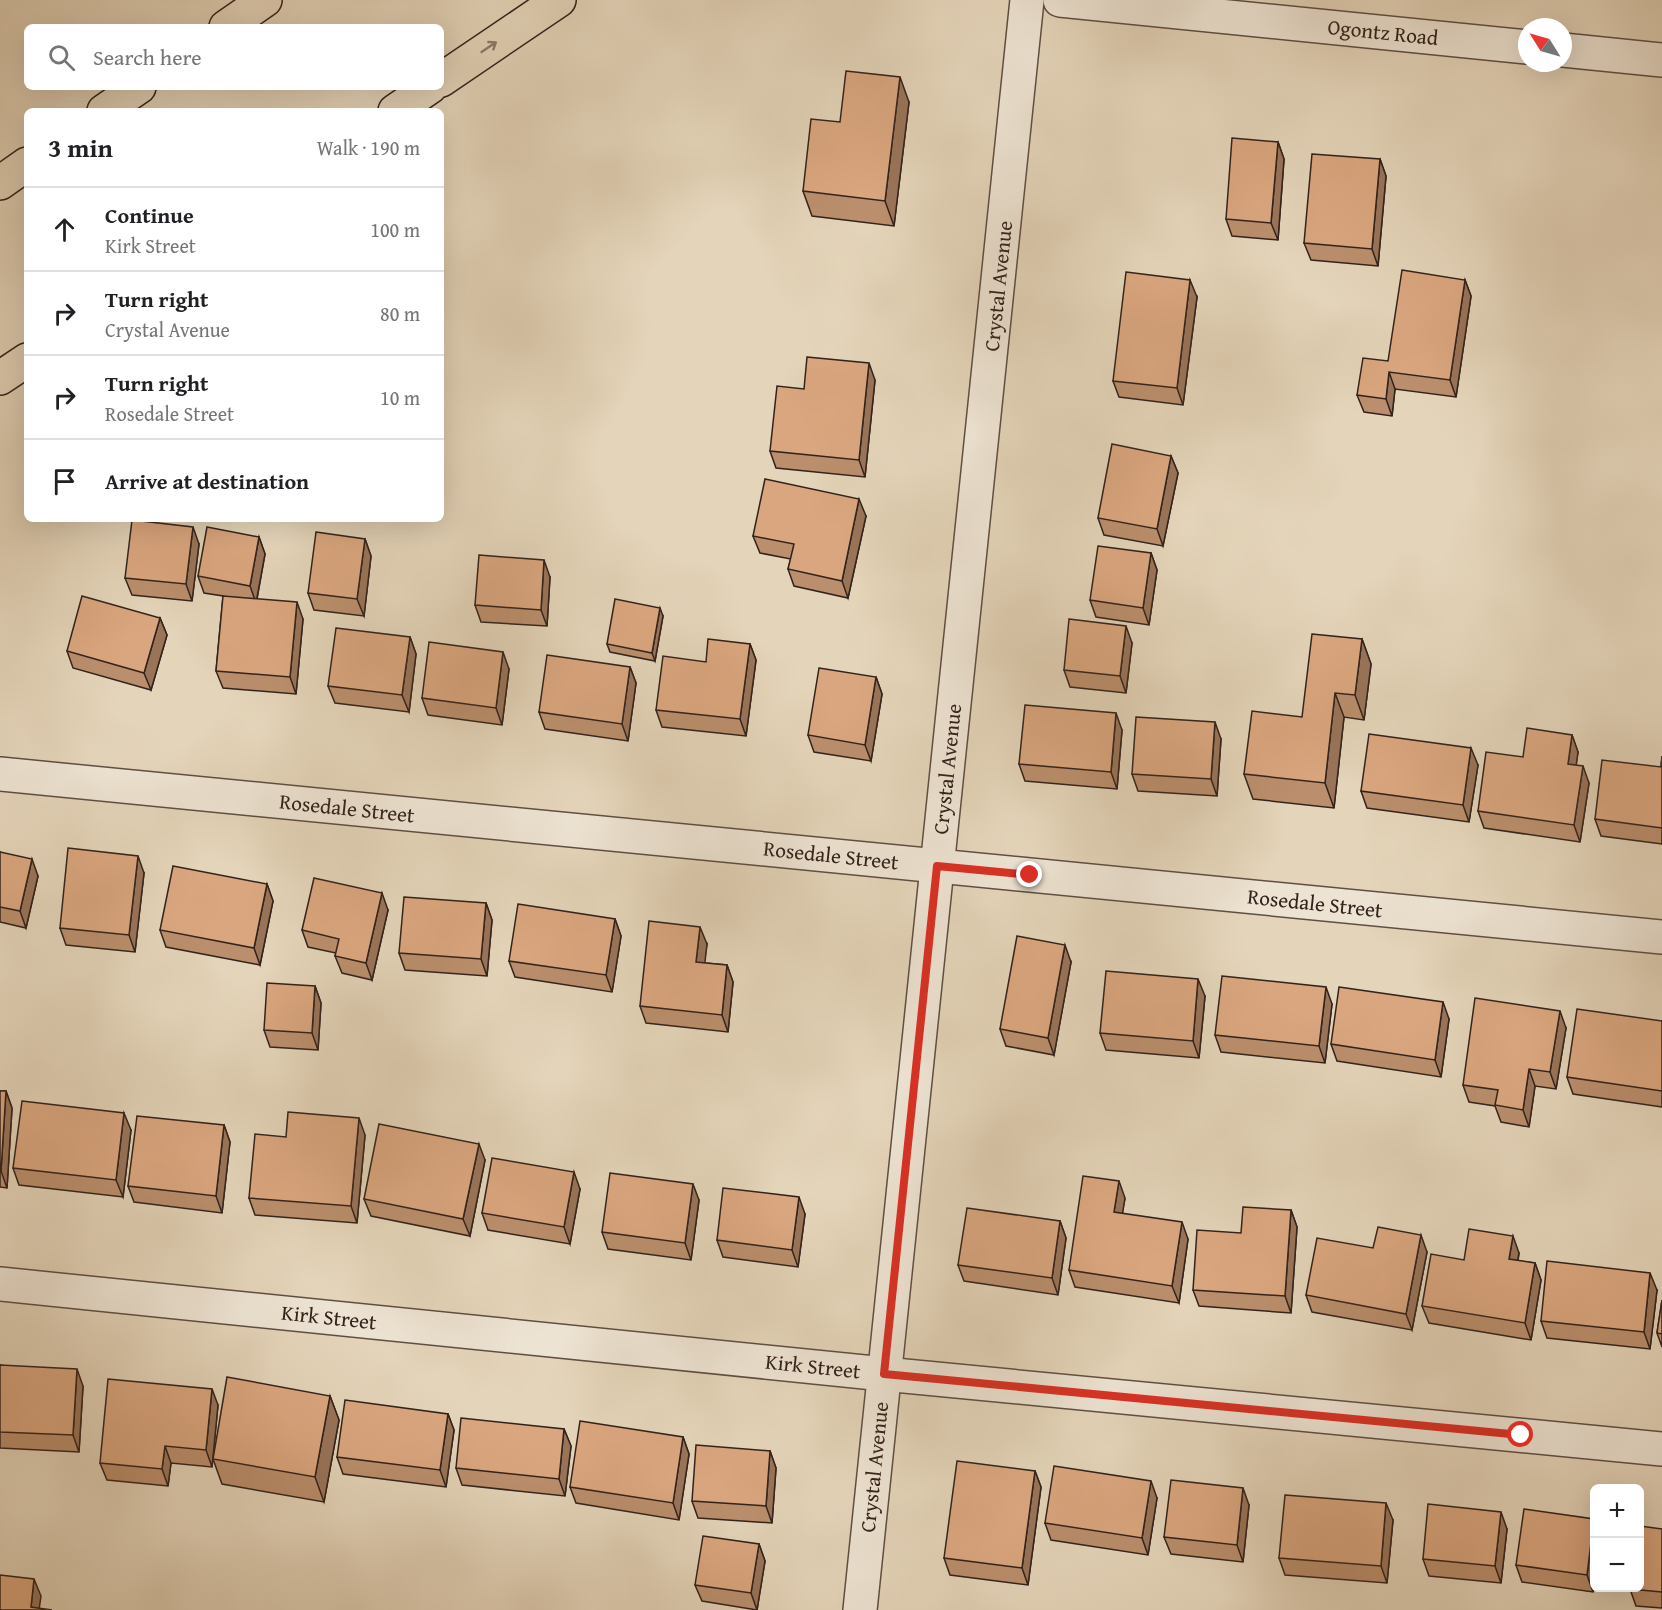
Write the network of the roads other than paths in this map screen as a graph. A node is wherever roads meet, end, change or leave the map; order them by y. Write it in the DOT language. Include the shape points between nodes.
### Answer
graph roads {
  1 [pos="265,0"];
  2 [pos="559,0"];
  3 [pos="1027,0"];
  4 [pos="1060,0"];
  5 [pos="229,24"];
  6 [pos="1518,46"];
  7 [pos="1572,51"];
  8 [pos="1662,60"];
  9 [pos="444,78"];
  10 [pos="135,90"];
  11 [pos="426,90"];
  12 [pos="108,108"];
  13 [pos="399,108"];
  14 [pos="24,166"];
  15 [pos="0,183"];
  16 [pos="24,362"];
  17 [pos="0,378"];
  18 [pos="0,774"];
  19 [pos="937,866"];
  20 [pos="1662,938"];
  21 [pos="0,1284"];
  22 [pos="884,1374"];
  23 [pos="1662,1449"];
  24 [pos="860,1610"];
  1 -- 5 [label="highway"];
  9 -- 2 [label="highway, one-way"];
  3 -- 19 [label="street, Crystal Avenue"];
  4 -- 6 [label="street, Ogontz Road"];
  7 -- 8 [label="street"];
  10 -- 12 [label="highway"];
  11 -- 13 [label="highway"];
  14 -- 15 [label="highway"];
  16 -- 17 [label="highway"];
  18 -- 19 [label="street, Rosedale Street"];
  19 -- 20 [label="street, Rosedale Street"];
  19 -- 22 [label="street, Crystal Avenue"];
  21 -- 22 [label="street, Kirk Street"];
  22 -- 23 [label="street, Kirk Street"];
  22 -- 24 [label="street, Crystal Avenue"];
}
